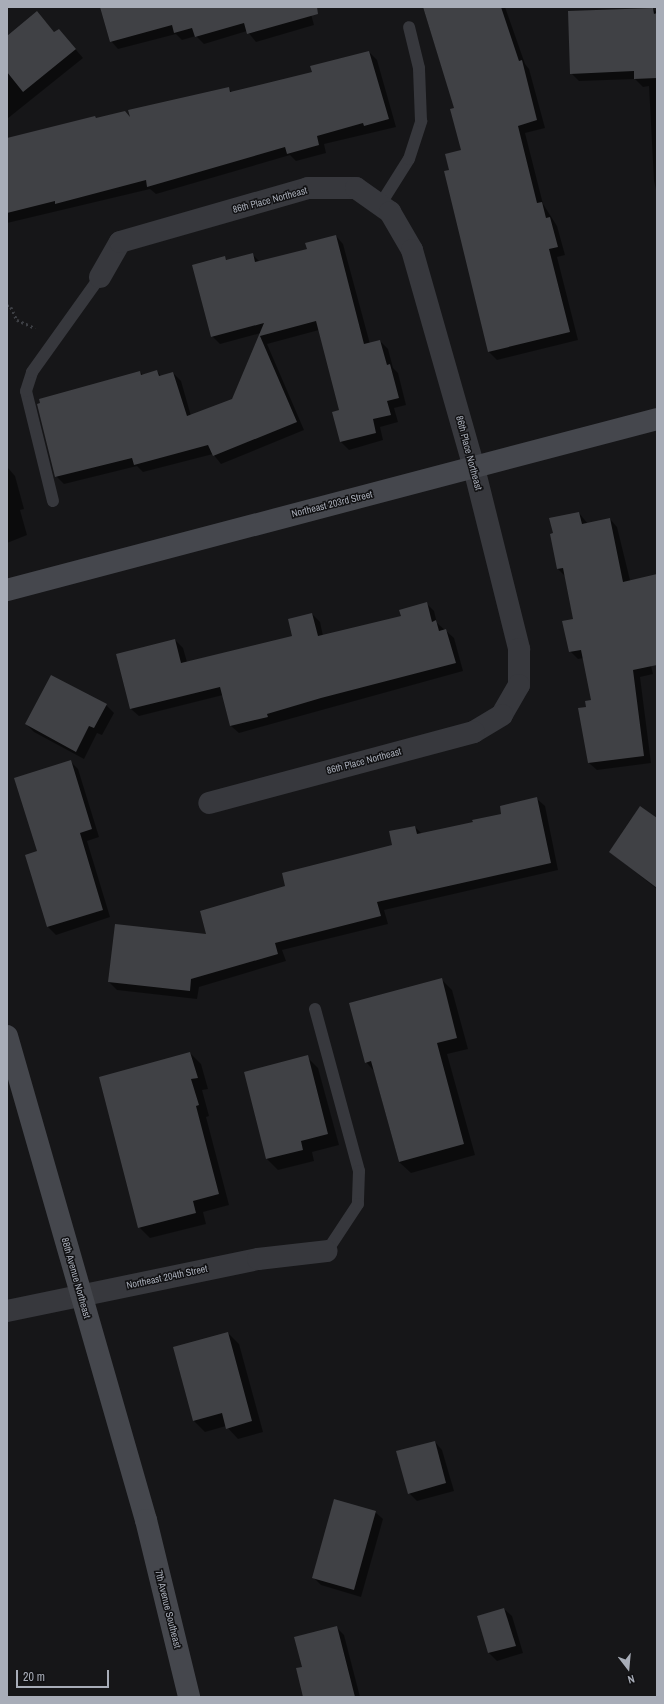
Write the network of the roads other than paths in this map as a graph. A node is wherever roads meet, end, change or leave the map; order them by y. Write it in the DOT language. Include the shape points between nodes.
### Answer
graph roads {
  1 [pos="409,27"];
  2 [pos="380,205"];
  3 [pos="100,277"];
  4 [pos="657,419"];
  5 [pos="474,468"];
  6 [pos="53,501"];
  7 [pos="7,590"];
  8 [pos="209,803"];
  9 [pos="315,1009"];
  10 [pos="7,1036"];
  11 [pos="327,1251"];
  12 [pos="81,1296"];
  13 [pos="7,1311"];
  14 [pos="146,1520"];
  15 [pos="189,1697"];
  1 -- 2 [label="lane" via="419,68 421,121 408,159"];
  2 -- 3 [label="street, 86th Place Northeast" via="356,188 308,188 120,242"];
  2 -- 5 [label="street, 86th Place Northeast" via="390,212 412,250"];
  3 -- 6 [label="lane" via="32,372 26,391"];
  4 -- 5 [label="street, Northeast 203rd Street"];
  5 -- 7 [label="street, Northeast 203rd Street"];
  5 -- 8 [label="street, 86th Place Northeast" via="519,649 519,685 502,715 474,732"];
  9 -- 11 [label="lane" via="359,1171 358,1204"];
  10 -- 12 [label="street, 88th Avenue Northeast"];
  11 -- 12 [label="street, Northeast 204th Street" via="258,1259"];
  12 -- 13 [label="street, Northeast 204th Street"];
  12 -- 14 [label="street, 88th Avenue Northeast"];
  14 -- 15 [label="street, 7th Avenue Southeast"];
}
